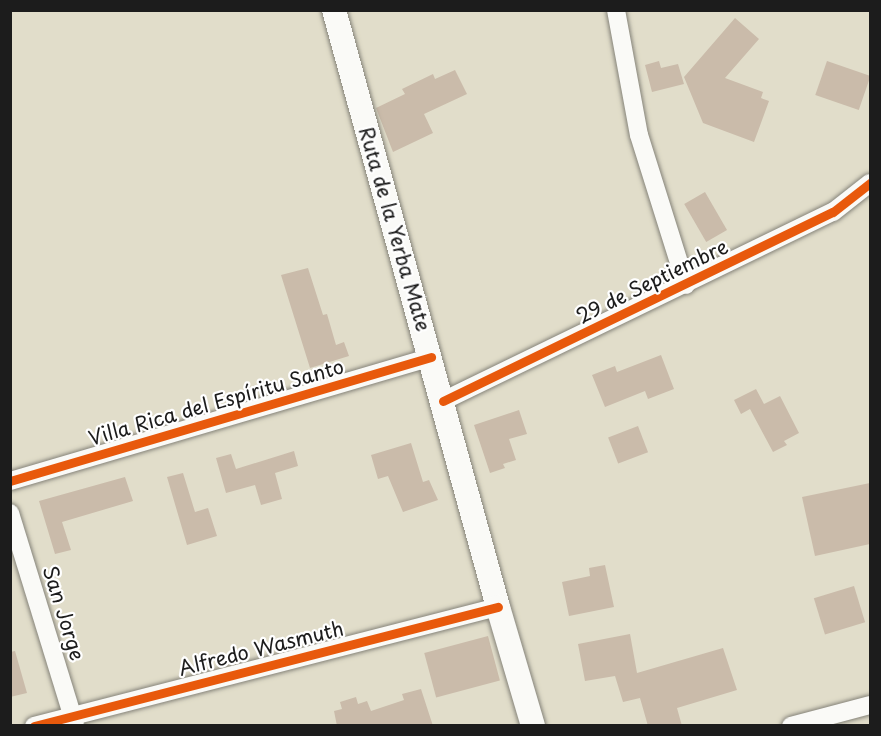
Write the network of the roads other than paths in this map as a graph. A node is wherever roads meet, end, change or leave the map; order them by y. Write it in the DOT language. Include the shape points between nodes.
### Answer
graph roads {
  1 [pos="334,10"];
  2 [pos="616,10"];
  3 [pos="870,183"];
  4 [pos="686,285"];
  5 [pos="431,357"];
  6 [pos="443,401"];
  7 [pos="10,481"];
  8 [pos="10,513"];
  9 [pos="498,607"];
  10 [pos="870,705"];
  11 [pos="73,720"];
  12 [pos="34,726"];
  13 [pos="533,726"];
  14 [pos="791,726"];
  1 -- 5 [label="main road, Ruta de la Yerba Mate"];
  2 -- 4 [label="street" via="639,135"];
  3 -- 4 [label="street, 29 de Septiembre" via="833,212"];
  4 -- 6 [label="street, 29 de Septiembre"];
  5 -- 6 [label="main road, Ruta de la Yerba Mate"];
  5 -- 7 [label="street, Villa Rica del Espíritu Santo"];
  6 -- 9 [label="main road, Ruta de la Yerba Mate"];
  8 -- 11 [label="street, San Jorge"];
  9 -- 11 [label="street, Alfredo Wasmuth"];
  9 -- 13 [label="main road, Ruta de la Yerba Mate"];
  10 -- 14 [label="street"];
  11 -- 12 [label="street, Alfredo Wasmuth"];
}
